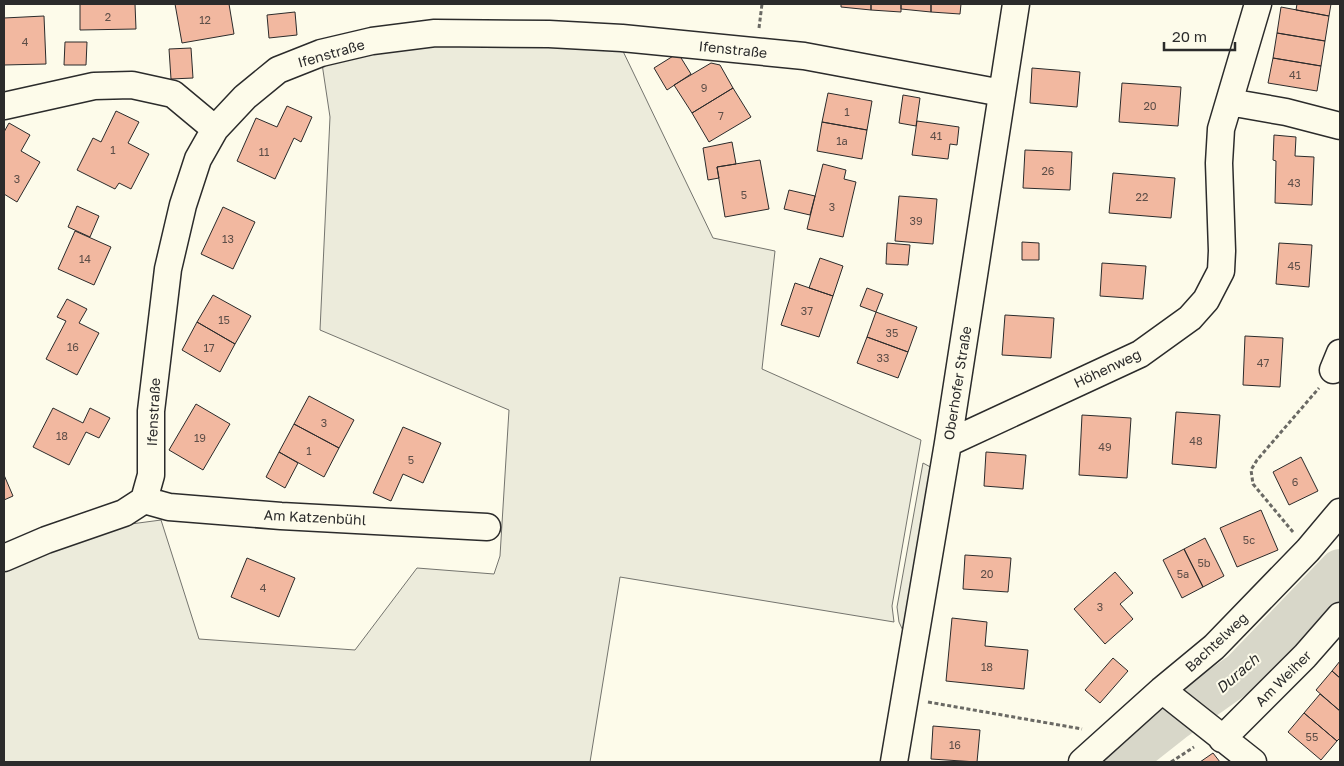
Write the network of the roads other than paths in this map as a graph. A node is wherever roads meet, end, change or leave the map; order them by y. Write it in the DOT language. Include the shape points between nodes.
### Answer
graph roads {
  1 [pos="1016,4"];
  2 [pos="1258,4"];
  3 [pos="1002,93"];
  4 [pos="1229,102"];
  5 [pos="4,106"];
  6 [pos="1340,126"];
  7 [pos="215,129"];
  8 [pos="948,443"];
  9 [pos="144,500"];
  10 [pos="1340,512"];
  11 [pos="487,527"];
  12 [pos="4,558"];
  13 [pos="1340,616"];
  14 [pos="1167,694"];
  15 [pos="1217,734"];
  16 [pos="894,762"];
  17 [pos="1082,762"];
  18 [pos="1252,762"];
  1 -- 3 [label="street, Oberhofer Straße"];
  2 -- 4 [label="street, Höhenweg"];
  3 -- 7 [label="street, Ifenstraße" via="804,56 757,51 613,37 434,33 372,41 320,53 278,70 245,97"];
  3 -- 8 [label="street, Oberhofer Straße"];
  4 -- 6 [label="street"];
  4 -- 8 [label="street, Höhenweg" via="1220,129 1220,271 1206,300 1190,318 1140,354"];
  5 -- 7 [label="street" via="94,86 132,85 173,94"];
  7 -- 9 [label="street, Ifenstraße" via="198,159 168,269 151,411 151,475"];
  8 -- 16 [label="street, Oberhofer Straße"];
  9 -- 11 [label="street, Am Katzenbühl" via="169,507 281,516"];
  9 -- 12 [label="street" via="124,513"];
  10 -- 14 [label="street, Bachtelweg" via="1308,550"];
  13 -- 15 [label="street, Am Weiher" via="1306,656"];
  14 -- 15 [label="street"];
  14 -- 17 [label="street, Bachtelweg"];
  15 -- 18 [label="street"];
}
